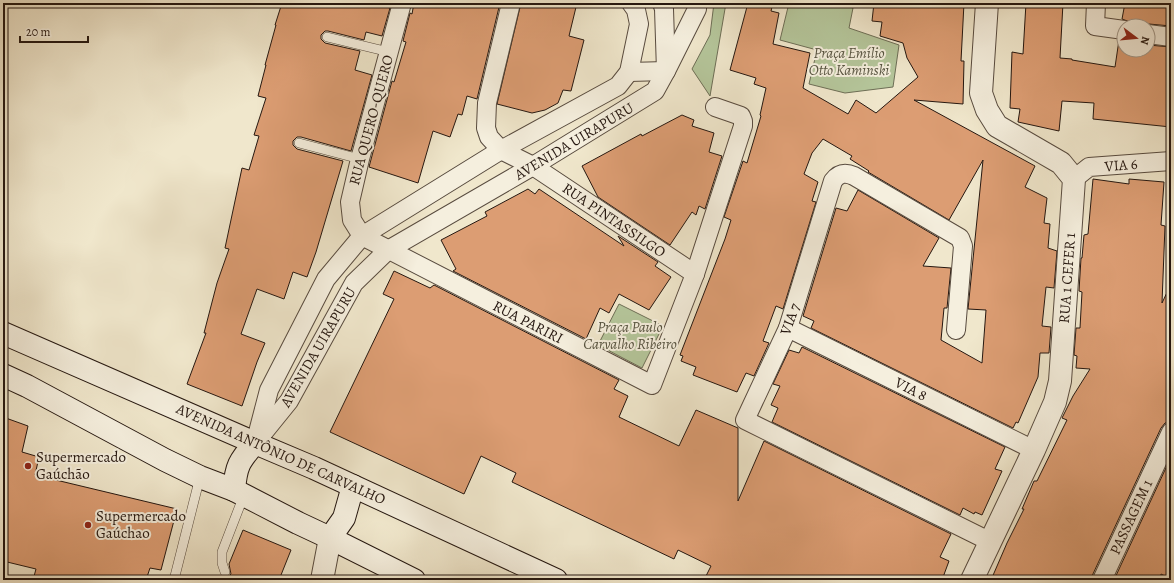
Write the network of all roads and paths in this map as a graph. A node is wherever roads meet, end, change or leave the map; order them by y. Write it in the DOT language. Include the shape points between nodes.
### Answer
graph roads {
  1 [pos="402,3"];
  2 [pos="511,3"];
  3 [pos="631,3"];
  4 [pos="662,3"];
  5 [pos="697,3"];
  6 [pos="986,3"];
  7 [pos="1096,3"];
  8 [pos="1116,29"];
  9 [pos="1156,35"];
  10 [pos="327,37"];
  11 [pos="1171,37"];
  12 [pos="389,52"];
  13 [pos="666,71"];
  14 [pos="629,72"];
  15 [pos="715,107"];
  16 [pos="299,143"];
  17 [pos="501,150"];
  18 [pos="360,159"];
  19 [pos="1171,160"];
  20 [pos="534,166"];
  21 [pos="1074,178"];
  22 [pos="362,236"];
  23 [pos="388,250"];
  24 [pos="695,274"];
  25 [pos="788,328"];
  26 [pos="956,330"];
  27 [pos="3,333"];
  28 [pos="3,375"];
  29 [pos="1171,432"];
  30 [pos="255,443"];
  31 [pos="1034,450"];
  32 [pos="200,476"];
  33 [pos="353,486"];
  34 [pos="239,492"];
  35 [pos="330,538"];
  36 [pos="991,542"];
  37 [pos="225,572"];
  38 [pos="174,580"];
  39 [pos="322,580"];
  40 [pos="414,580"];
  41 [pos="556,580"];
  42 [pos="972,580"];
  43 [pos="1102,580"];
  1 -- 12 [label="street, RUA QUERO-QUERO"];
  2 -- 17 [label="street" via="487,103 486,128 489,137"];
  3 -- 14 [label="street, AVENIDA UIRAPURU" via="636,10 639,24"];
  4 -- 13 [label="street"];
  5 -- 13 [label="street, AVENIDA UIRAPURU" via="697,9"];
  6 -- 21 [label="main road" via="981,93 987,110 997,126 1061,163"];
  7 -- 8 [label="street" via="1095,26"];
  9 -- 11 [label="street"];
  10 -- 12 [label="lane"];
  12 -- 18 [label="street, RUA QUERO-QUERO"];
  13 -- 14 [label="street"];
  13 -- 20 [label="street, AVENIDA UIRAPURU" via="655,91"];
  14 -- 17 [label="street, AVENIDA UIRAPURU" via="618,86"];
  15 -- 24 [label="street, RUA PARIRI" via="741,116 743,126"];
  16 -- 18 [label="lane"];
  17 -- 20 [label="street, RUA PINTASSILGO"];
  17 -- 22 [label="street, AVENIDA UIRAPURU"];
  18 -- 22 [label="street, RUA QUERO-QUERO" via="350,202 352,220"];
  19 -- 21 [label="street, VIA 6" via="1089,167"];
  20 -- 23 [label="street, AVENIDA UIRAPURU"];
  20 -- 24 [label="street, RUA PINTASSILGO"];
  21 -- 31 [label="main road, RUA 1 CEFER 1" via="1060,380 1054,402"];
  22 -- 23 [label="street, RUA PARIRI"];
  22 -- 30 [label="street, AVENIDA UIRAPURU" via="326,279 269,390"];
  23 -- 24 [label="street, RUA PARIRI" via="652,385"];
  23 -- 30 [label="street, AVENIDA UIRAPURU" via="354,283 289,401"];
  25 -- 26 [label="street, VIA 7" via="833,181 842,173 854,176 960,238 963,246"];
  25 -- 31 [label="street, VIA 8"];
  25 -- 36 [label="street, VIA 7" via="744,420"];
  27 -- 30 [label="main road, AVENIDA ANTÔNIO DE CARVALHO"];
  28 -- 32 [label="main road"];
  29 -- 43 [label="street, PASSAGEM 1"];
  30 -- 33 [label="main road, AVENIDA ANTÔNIO DE CARVALHO"];
  30 -- 34 [label="main road" via="243,457 236,471"];
  31 -- 36 [label="main road, RUA 1 CEFER 1"];
  32 -- 34 [label="main road"];
  32 -- 38 [label="lane"];
  33 -- 35 [label="main road" via="344,518"];
  33 -- 41 [label="main road, AVENIDA ANTÔNIO DE CARVALHO"];
  34 -- 35 [label="main road"];
  34 -- 37 [label="lane" via="222,552"];
  35 -- 39 [label="main road"];
  35 -- 40 [label="main road"];
  36 -- 42 [label="main road, RUA 1 CEFER 1"];
}
